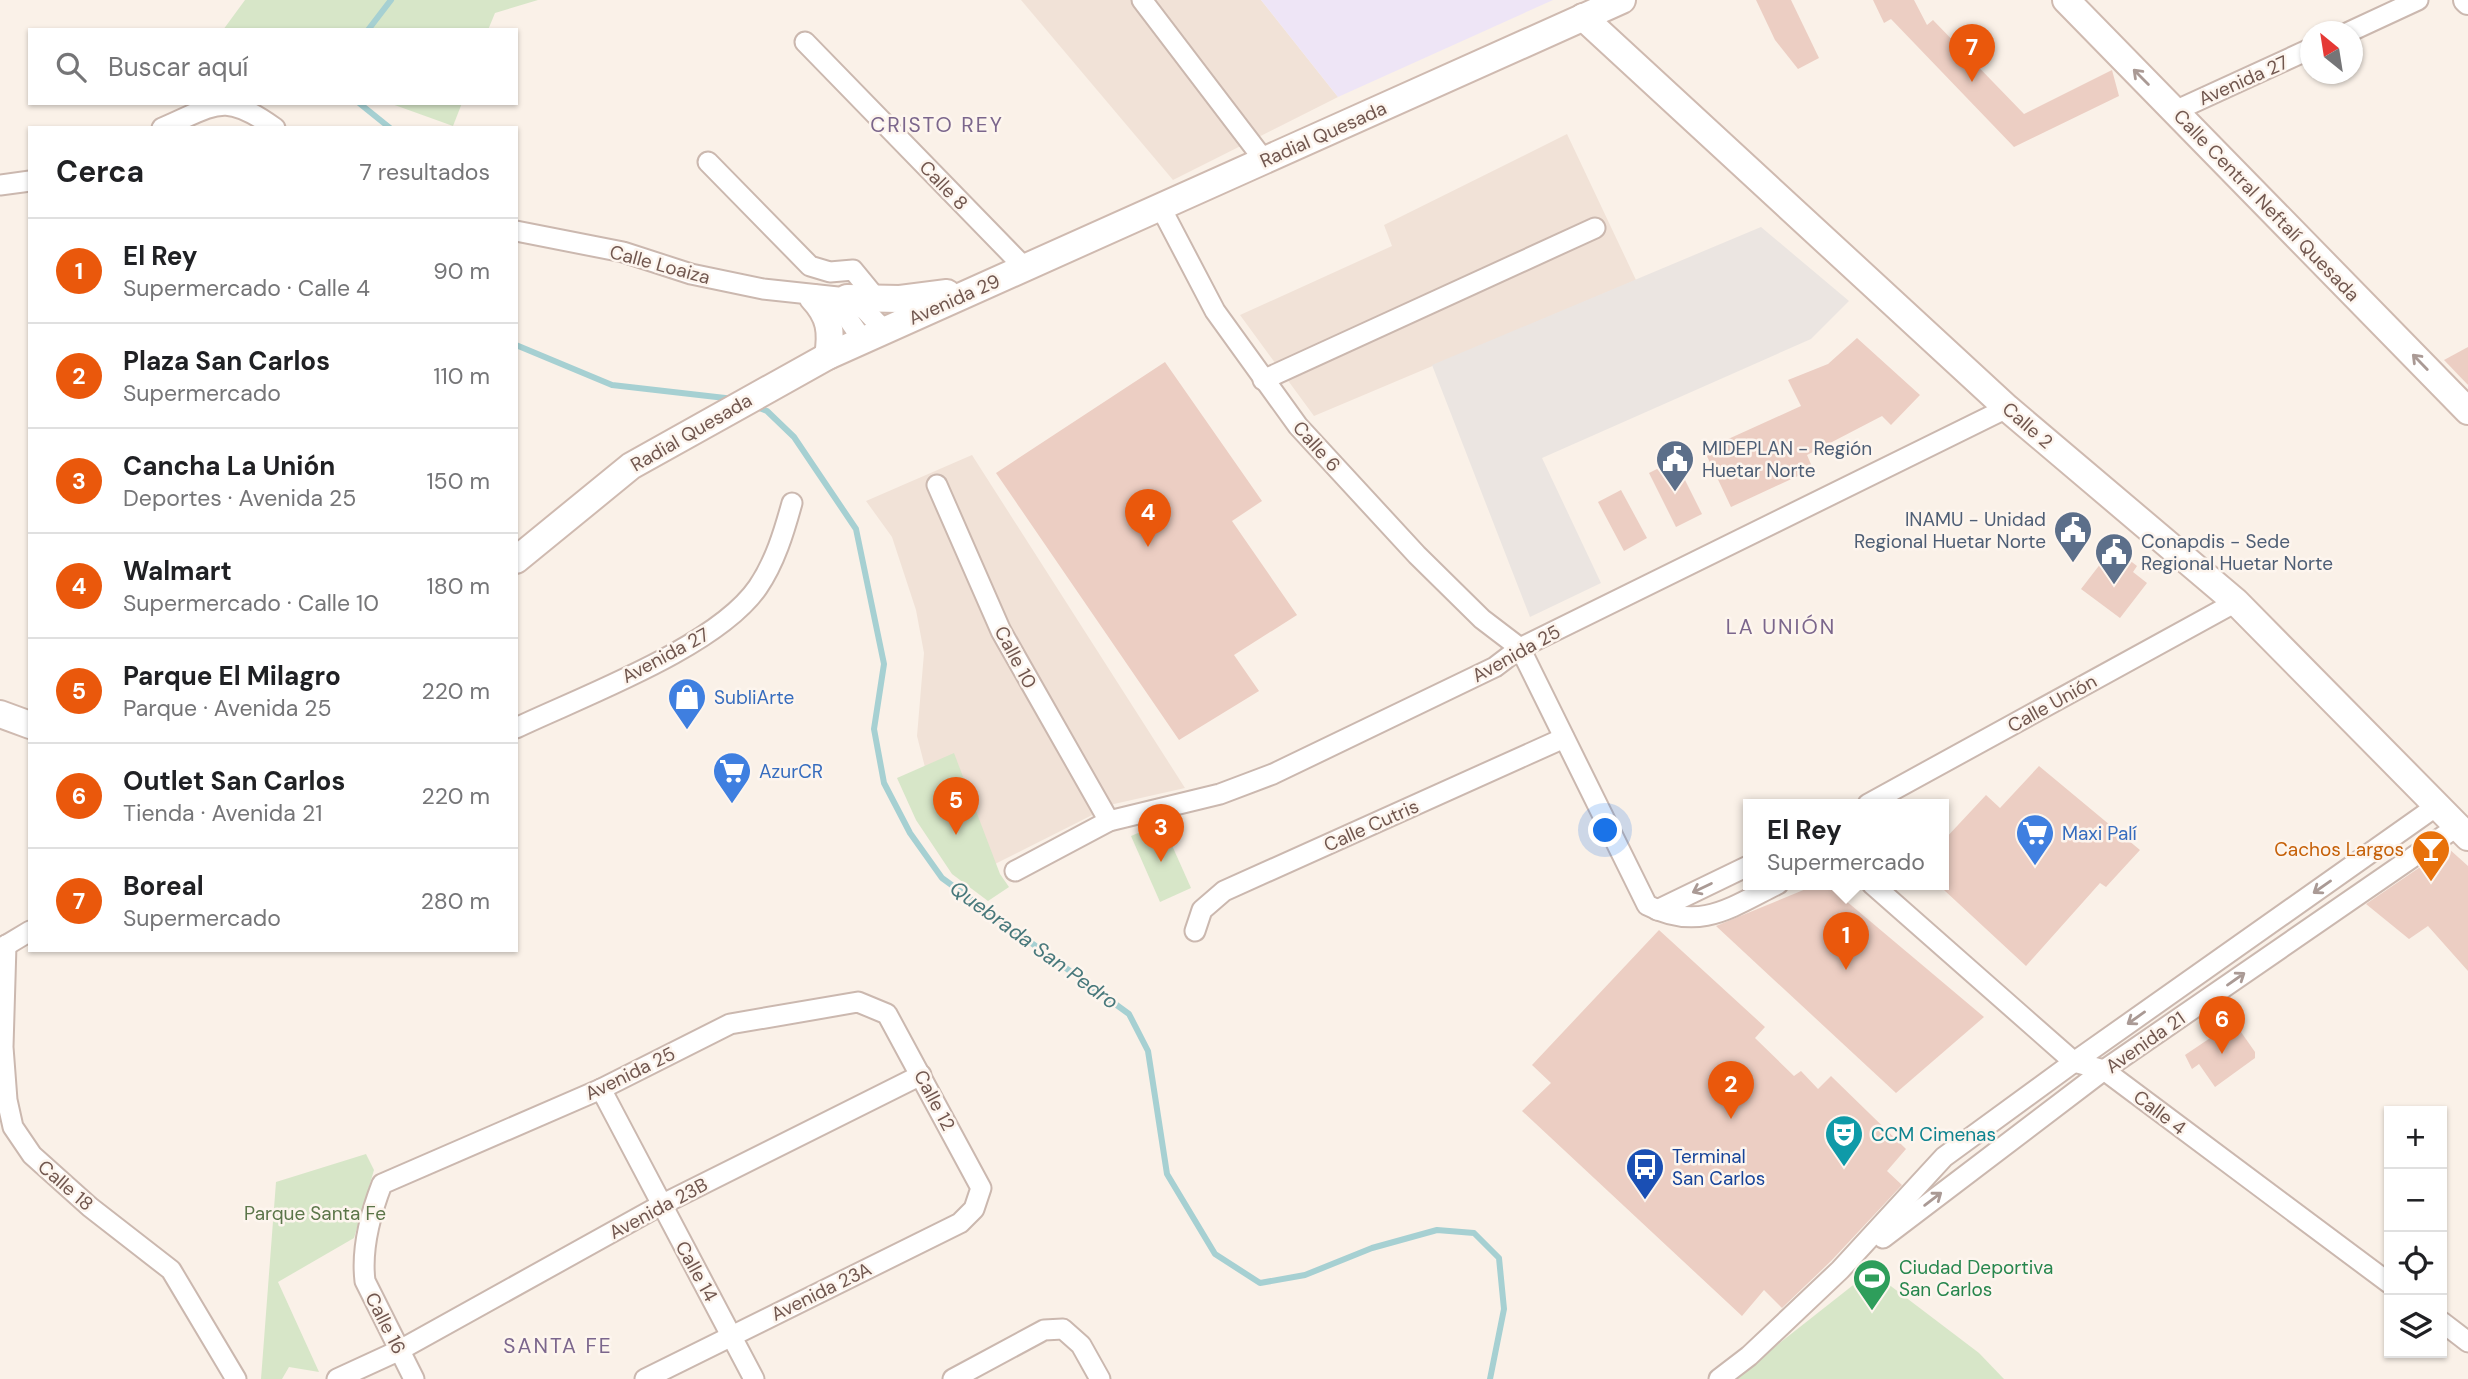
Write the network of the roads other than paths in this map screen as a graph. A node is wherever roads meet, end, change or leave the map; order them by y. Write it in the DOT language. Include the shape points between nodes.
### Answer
graph roads {
  1 [pos="1142,0"];
  2 [pos="1622,0"];
  3 [pos="2066,0"];
  4 [pos="2418,0"];
  5 [pos="1583,17"];
  6 [pos="2363,26"];
  7 [pos="805,42"];
  8 [pos="2300,54"];
  9 [pos="220,105"];
  10 [pos="236,105"];
  11 [pos="2175,111"];
  12 [pos="167,126"];
  13 [pos="272,126"];
  14 [pos="1264,160"];
  15 [pos="708,162"];
  16 [pos="28,181"];
  17 [pos="0,185"];
  18 [pos="1160,206"];
  19 [pos="1595,228"];
  20 [pos="518,231"];
  21 [pos="1025,268"];
  22 [pos="987,285"];
  23 [pos="809,296"];
  24 [pos="847,298"];
  25 [pos="876,298"];
  26 [pos="873,334"];
  27 [pos="828,356"];
  28 [pos="1263,380"];
  29 [pos="2007,408"];
  30 [pos="2468,411"];
  31 [pos="937,485"];
  32 [pos="792,503"];
  33 [pos="518,558"];
  34 [pos="2236,602"];
  35 [pos="1520,648"];
  36 [pos="0,714"];
  37 [pos="28,724"];
  38 [pos="518,727"];
  39 [pos="1564,738"];
  40 [pos="1877,799"];
  41 [pos="2438,805"];
  42 [pos="1109,821"];
  43 [pos="2463,832"];
  44 [pos="1743,868"];
  45 [pos="1015,871"];
  46 [pos="1764,890"];
  47 [pos="1879,890"];
  48 [pos="1657,910"];
  49 [pos="1195,931"];
  50 [pos="28,932"];
  51 [pos="3,947"];
  52 [pos="887,1014"];
  53 [pos="2074,1062"];
  54 [pos="2105,1070"];
  55 [pos="921,1074"];
  56 [pos="601,1089"];
  57 [pos="382,1184"];
  58 [pos="981,1188"];
  59 [pos="660,1205"];
  60 [pos="1840,1270"];
  61 [pos="2384,1279"];
  62 [pos="2447,1326"];
  63 [pos="731,1335"];
  64 [pos="2468,1342"];
  65 [pos="400,1350"];
  66 [pos="236,1379"];
  67 [pos="337,1379"];
  68 [pos="414,1379"];
  69 [pos="645,1379"];
  70 [pos="754,1379"];
  71 [pos="953,1379"];
  72 [pos="1100,1379"];
  73 [pos="1719,1379"];
  1 -- 14 [label="street"];
  2 -- 5 [label="main road, Radial Quesada"];
  11 -- 3 [label="main road, Calle Central Neftalí Quesada, one-way"];
  4 -- 6 [label="street"];
  5 -- 14 [label="main road, Radial Quesada"];
  5 -- 29 [label="main road, Calle 2"];
  7 -- 21 [label="street, Calle 8"];
  8 -- 11 [label="street, Avenida 27"];
  9 -- 12 [label="street"];
  10 -- 13 [label="street"];
  30 -- 11 [label="main road, Calle Central Neftalí Quesada, one-way"];
  14 -- 18 [label="main road, Radial Quesada"];
  15 -- 25 [label="street" via="810,266 830,272 853,270"];
  16 -- 17 [label="street"];
  18 -- 21 [label="main road, Radial Quesada"];
  18 -- 28 [label="street, Calle 6" via="1215,311"];
  19 -- 28 [label="street"];
  20 -- 23 [label="street, Calle Loaiza" via="623,252 691,274"];
  21 -- 22 [label="main road, Avenida 29"];
  22 -- 25 [label="main road, Calle Loaiza" via="939,295"];
  22 -- 26 [label="main road, Avenida 29"];
  23 -- 24 [label="street, Calle Loaiza"];
  23 -- 26 [label="street, Calle Loaiza"];
  23 -- 27 [label="main road" via="822,308 831,330"];
  24 -- 25 [label="main road, Calle Loaiza"];
  24 -- 26 [label="street" via="865,310"];
  26 -- 27 [label="main road, Radial Quesada"];
  27 -- 33 [label="main road, Radial Quesada" via="631,466"];
  28 -- 35 [label="street, Calle 6" via="1298,426 1417,555 1482,619"];
  29 -- 34 [label="main road, Calle 2"];
  29 -- 35 [label="street, Avenida 25"];
  31 -- 42 [label="street, Calle 10" via="1001,631"];
  32 -- 38 [label="street, Avenida 27" via="757,588 716,628 686,647"];
  34 -- 40 [label="street, Calle Unión"];
  34 -- 41 [label="main road, Calle 2"];
  35 -- 39 [label="street"];
  35 -- 42 [label="street, Avenida 25" via="1495,667 1273,774 1220,794"];
  36 -- 37 [label="main road"];
  39 -- 48 [label="street" via="1641,898"];
  39 -- 49 [label="street, Calle Cutris" via="1224,891 1202,910"];
  41 -- 43 [label="main road, Calle 2"];
  41 -- 53 [label="street, Avenida 21, one-way"];
  42 -- 45 [label="street, Avenida 25"];
  54 -- 43 [label="street, Avenida 21, one-way"];
  44 -- 48 [label="street, one-way"];
  46 -- 48 [label="street" via="1703,918 1683,919"];
  47 -- 53 [label="street, Calle 4"];
  50 -- 51 [label="street"];
  51 -- 66 [label="street, Calle 18" via="3,1047 13,1126 32,1155 171,1270"];
  52 -- 55 [label="street, Calle 12"];
  52 -- 56 [label="street, Avenida 25" via="858,1002 730,1024"];
  53 -- 54 [label="street, Calle 4"];
  53 -- 60 [label="street, Avenida 21" via="1944,1157"];
  60 -- 54 [label="street, Avenida 21, one-way"];
  54 -- 61 [label="street, Calle 4"];
  55 -- 58 [label="street, Calle 12"];
  55 -- 59 [label="street, Avenida 23B"];
  56 -- 57 [label="street, Avenida 25"];
  56 -- 59 [label="street, Calle 14"];
  57 -- 65 [label="street, Calle 16" via="364,1273"];
  58 -- 63 [label="street, Avenida 23A" via="974,1209 960,1223"];
  59 -- 63 [label="street, Calle 14"];
  59 -- 65 [label="street, Avenida 23B"];
  60 -- 73 [label="street, Avenida 21"];
  62 -- 64 [label="street"];
  63 -- 69 [label="street, Avenida 23A"];
  63 -- 70 [label="street, Calle 14"];
  65 -- 67 [label="street"];
  65 -- 68 [label="street, Calle 16"];
  71 -- 72 [label="street" via="1044,1329 1063,1329 1082,1345"];
}
